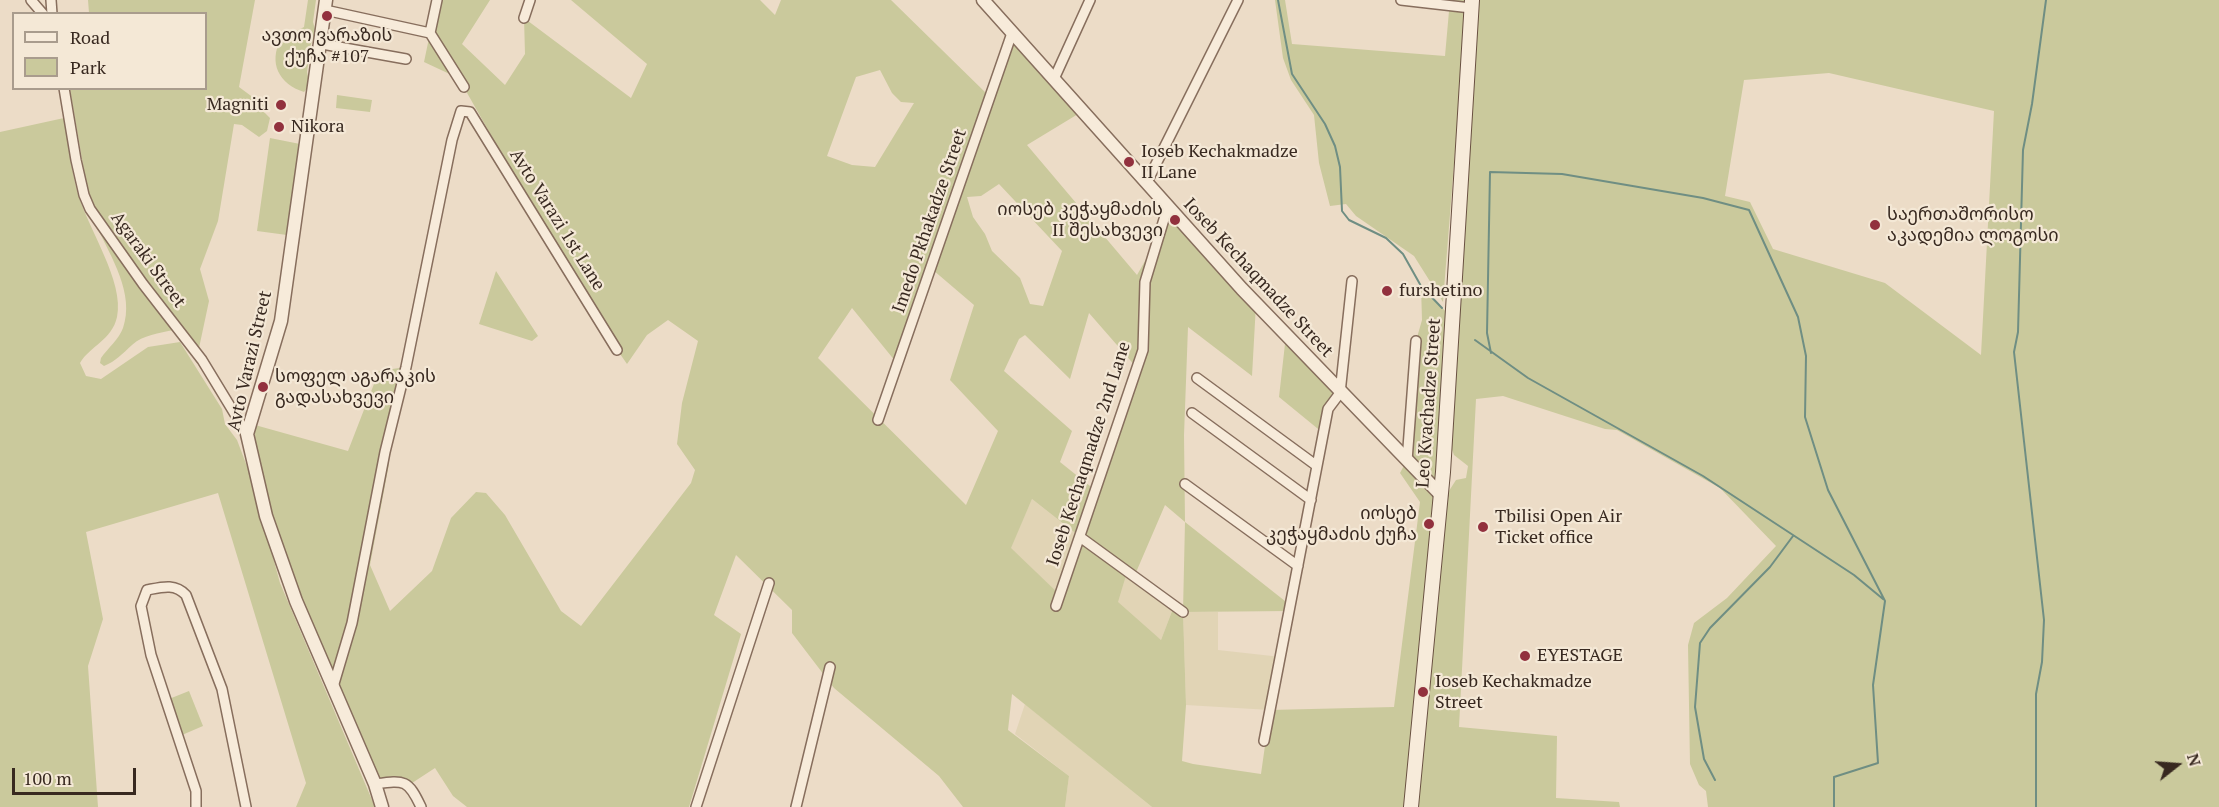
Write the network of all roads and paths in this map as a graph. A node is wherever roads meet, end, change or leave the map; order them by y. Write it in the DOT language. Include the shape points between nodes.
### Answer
graph roads {
  1 [pos="31,0"];
  2 [pos="436,0"];
  3 [pos="530,0"];
  4 [pos="983,0"];
  5 [pos="1090,0"];
  6 [pos="1238,0"];
  7 [pos="1401,0"];
  8 [pos="1471,4"];
  9 [pos="326,5"];
  10 [pos="41,12"];
  11 [pos="524,18"];
  12 [pos="430,33"];
  13 [pos="1012,33"];
  14 [pos="322,44"];
  15 [pos="406,59"];
  16 [pos="1054,79"];
  17 [pos="464,87"];
  18 [pos="64,90"];
  19 [pos="1147,182"];
  20 [pos="1168,206"];
  21 [pos="1352,281"];
  22 [pos="1416,341"];
  23 [pos="617,350"];
  24 [pos="1197,378"];
  25 [pos="1340,393"];
  26 [pos="1192,413"];
  27 [pos="878,420"];
  28 [pos="247,434"];
  29 [pos="1407,460"];
  30 [pos="1317,466"];
  31 [pos="1185,484"];
  32 [pos="1441,495"];
  33 [pos="1311,500"];
  34 [pos="1080,537"];
  35 [pos="1298,566"];
  36 [pos="769,583"];
  37 [pos="1056,606"];
  38 [pos="1183,612"];
  39 [pos="830,667"];
  40 [pos="332,688"];
  41 [pos="1264,741"];
  42 [pos="375,784"];
  43 [pos="196,807"];
  44 [pos="246,807"];
  45 [pos="382,807"];
  46 [pos="421,807"];
  47 [pos="696,807"];
  48 [pos="796,807"];
  49 [pos="1412,807"];
  1 -- 10 [label="street"];
  2 -- 12 [label="street"];
  3 -- 11 [label="street"];
  4 -- 13 [label="street, Ioseb Kechaqmadze Street"];
  5 -- 16 [label="street"];
  6 -- 19 [label="street"];
  7 -- 8 [label="street"];
  8 -- 32 [label="main road, Leo Kvachadze Street"];
  9 -- 12 [label="street"];
  9 -- 14 [label="street, Avto Varazi Street"];
  12 -- 17 [label="street"];
  13 -- 16 [label="street, Ioseb Kechaqmadze Street"];
  13 -- 27 [label="street, Imedo Pkhakadze Street"];
  14 -- 15 [label="street"];
  14 -- 28 [label="street, Avto Varazi Street" via="281,321"];
  16 -- 19 [label="street, Ioseb Kechaqmadze Street"];
  18 -- 28 [label="street, Agaraki Street" via="76,160 90,209 202,360"];
  19 -- 20 [label="street, Ioseb Kechaqmadze Street"];
  20 -- 25 [label="street, Ioseb Kechaqmadze Street"];
  20 -- 34 [label="street, Ioseb Kechaqmadze 2nd Lane" via="1145,282 1143,350"];
  21 -- 25 [label="street"];
  22 -- 29 [label="street"];
  23 -- 40 [label="street, Avto Varazi 1st Lane" via="476,121 461,111 385,452 352,622"];
  24 -- 30 [label="street"];
  25 -- 29 [label="street, Ioseb Kechaqmadze Street"];
  25 -- 30 [label="street" via="1328,409"];
  26 -- 33 [label="street"];
  28 -- 40 [label="street, Avto Varazi Street" via="275,543"];
  29 -- 32 [label="street, Ioseb Kechaqmadze Street"];
  30 -- 33 [label="street"];
  31 -- 35 [label="street"];
  32 -- 49 [label="main road, Leo Kvachadze Street"];
  33 -- 35 [label="street"];
  34 -- 37 [label="street, Ioseb Kechaqmadze 2nd Lane"];
  34 -- 38 [label="street"];
  35 -- 41 [label="street"];
  36 -- 47 [label="street"];
  39 -- 48 [label="street"];
  40 -- 42 [label="street, Avto Varazi Street"];
  42 -- 45 [label="street, Avto Varazi Street"];
  42 -- 46 [label="street" via="401,780 409,785"];
  43 -- 44 [label="street" via="196,791 145,630 141,606 147,590 180,588 186,595 222,689"];
}
